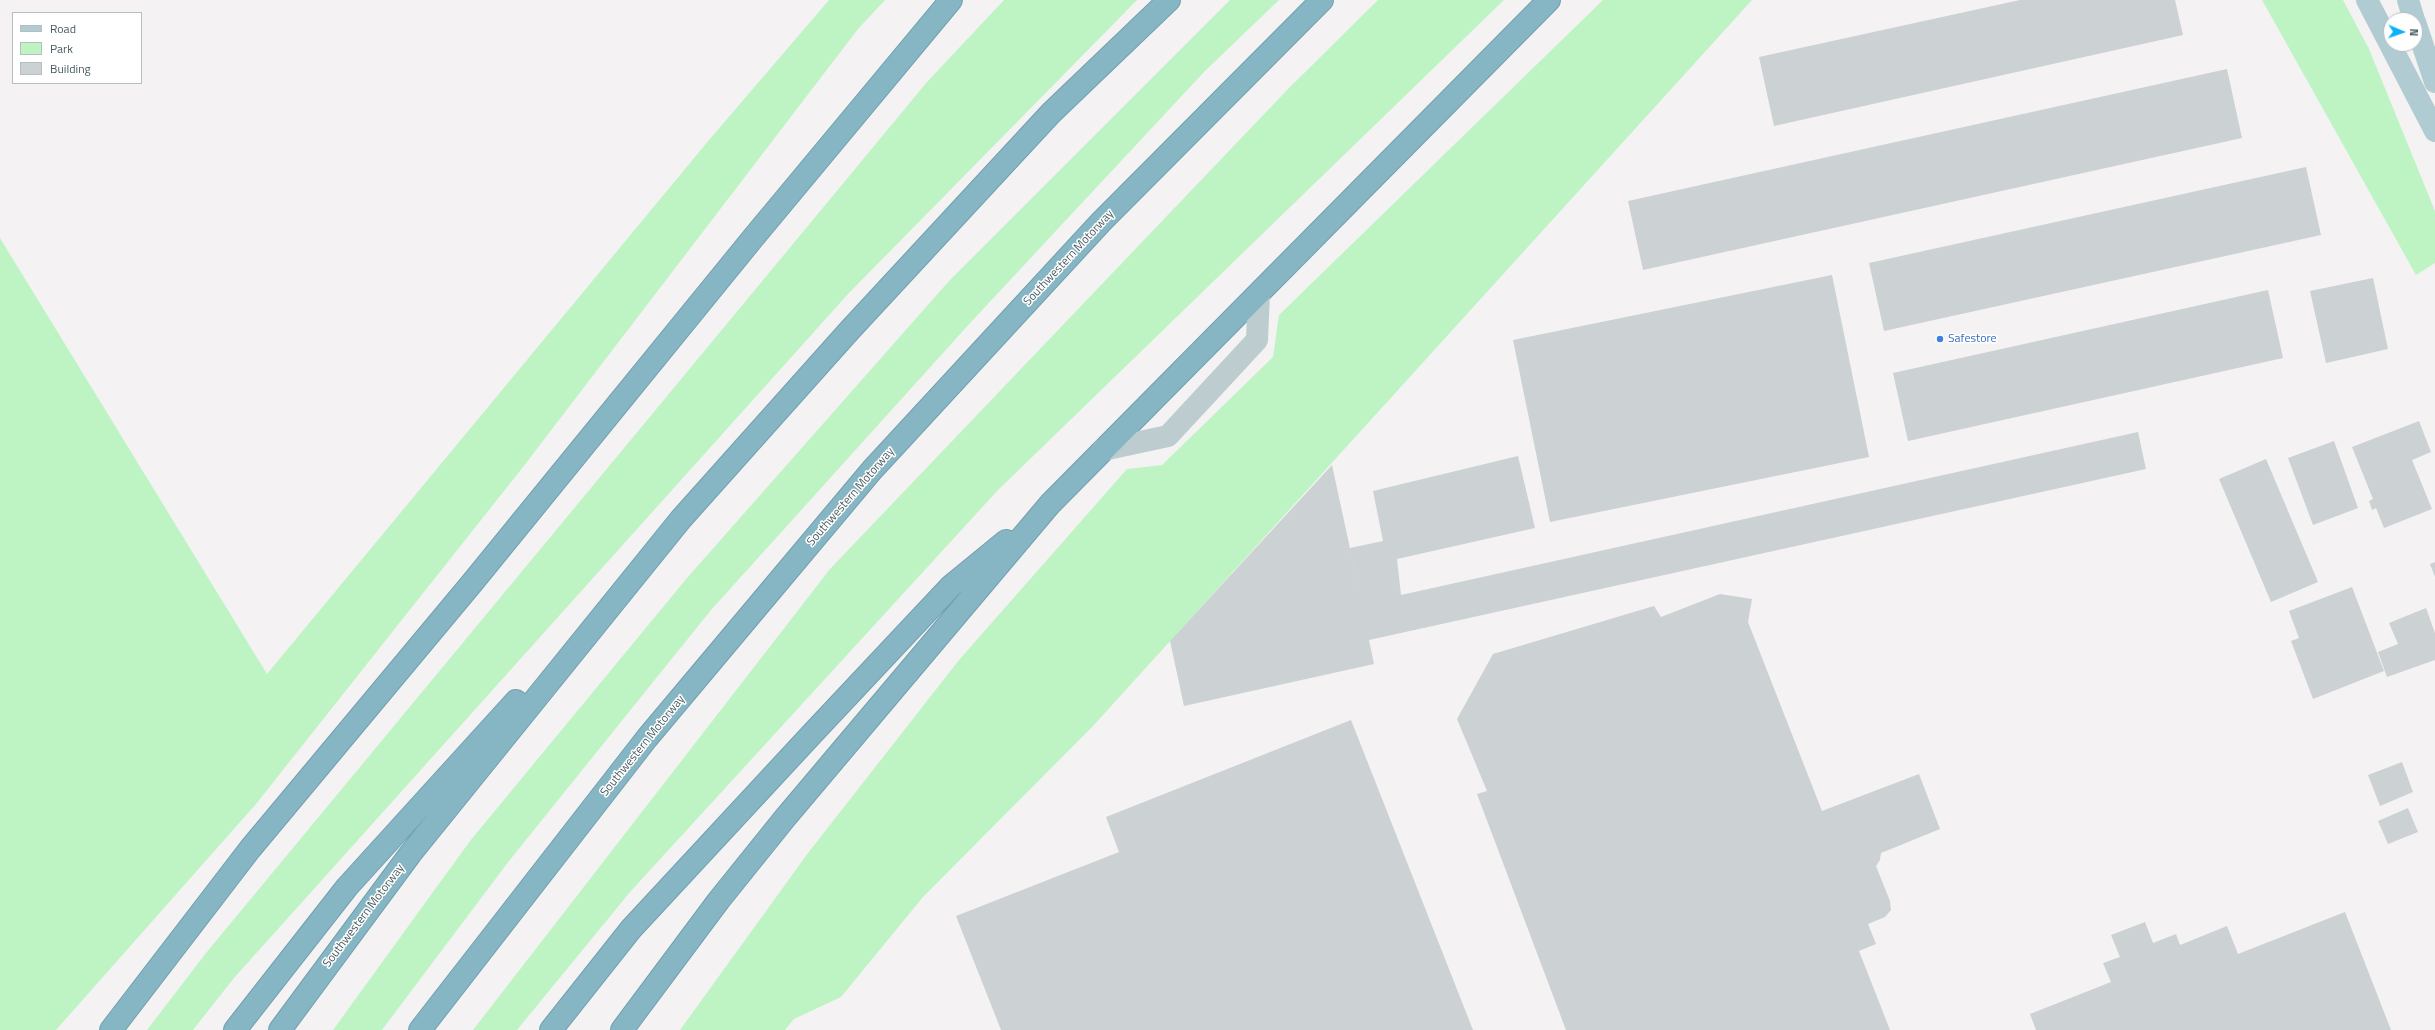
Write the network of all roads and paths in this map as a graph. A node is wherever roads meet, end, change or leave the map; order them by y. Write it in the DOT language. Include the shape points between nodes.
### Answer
graph roads {
  1 [pos="952,0"];
  2 [pos="1169,0"];
  3 [pos="1322,0"];
  4 [pos="1549,0"];
  5 [pos="2367,0"];
  6 [pos="2408,0"];
  7 [pos="2412,12"];
  8 [pos="2423,45"];
  9 [pos="2435,82"];
  10 [pos="2435,131"];
  11 [pos="1259,293"];
  12 [pos="1103,450"];
  13 [pos="1050,504"];
  14 [pos="681,519"];
  15 [pos="111,1030"];
  16 [pos="235,1030"];
  17 [pos="280,1030"];
  18 [pos="420,1030"];
  19 [pos="551,1030"];
  20 [pos="622,1030"];
  1 -- 15 [label="highway" via="250,849"];
  2 -- 14 [label="highway, Southwestern Motorway" via="1051,113 849,330"];
  3 -- 18 [label="highway, Southwestern Motorway" via="1101,222 872,470 647,738"];
  4 -- 11 [label="highway"];
  5 -- 10 [label="main road"];
  6 -- 7 [label="main road"];
  8 -- 9 [label="main road"];
  11 -- 12 [label="highway"];
  11 -- 12 [label="lane" via="1257,340 1168,436"];
  12 -- 13 [label="highway"];
  13 -- 19 [label="highway" via="951,586 631,929"];
  13 -- 20 [label="highway" via="785,818 719,900"];
  14 -- 16 [label="highway" via="347,887"];
  14 -- 17 [label="highway, Southwestern Motorway" via="411,853"];
}
